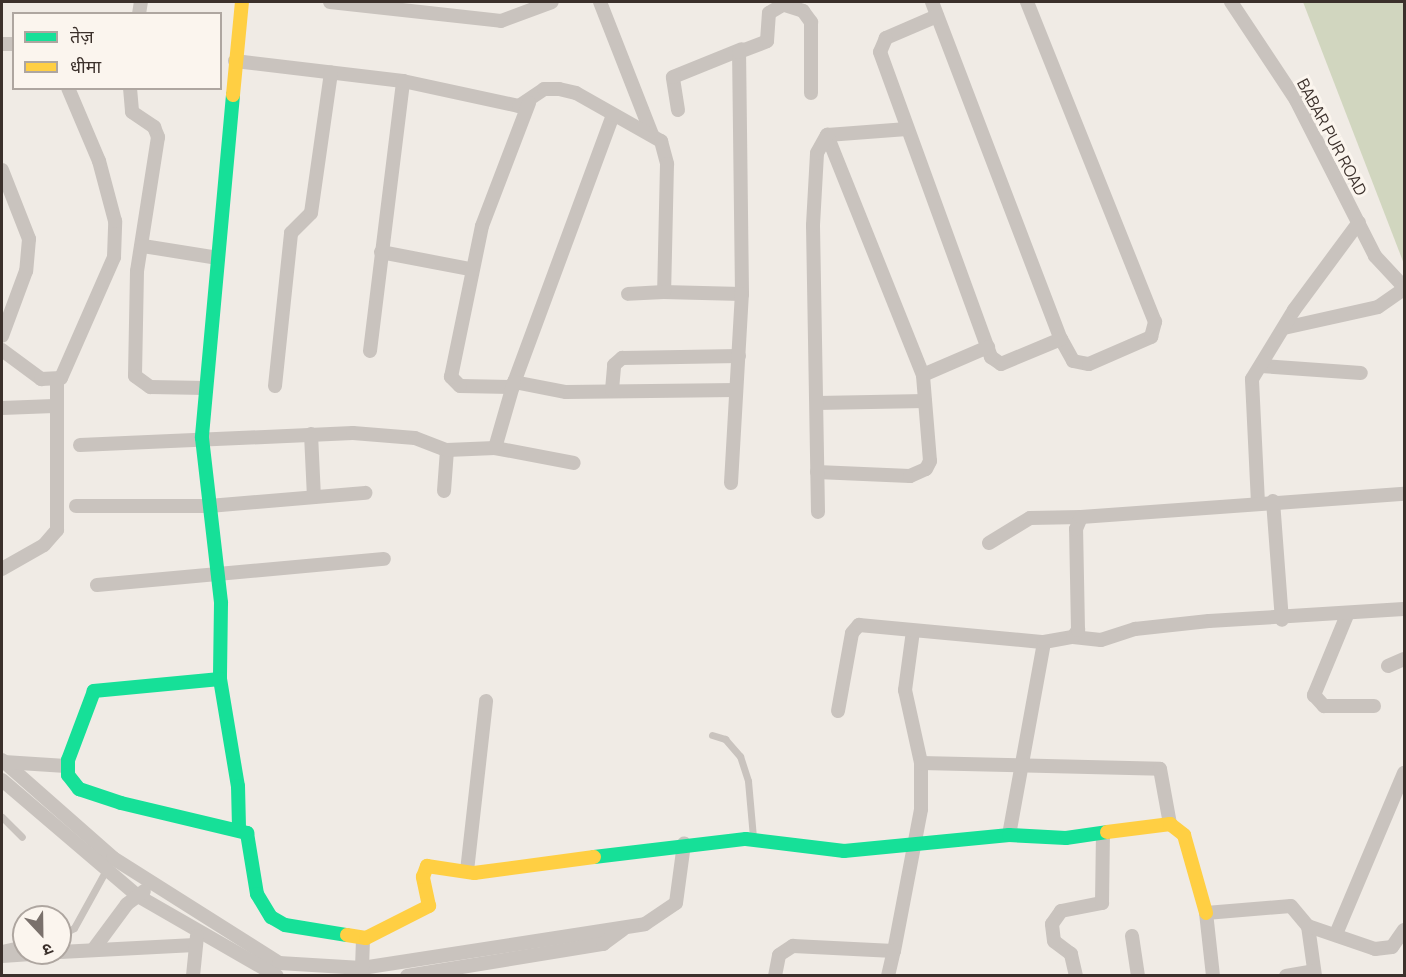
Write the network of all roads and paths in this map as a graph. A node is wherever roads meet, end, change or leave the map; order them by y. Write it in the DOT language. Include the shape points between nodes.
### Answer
graph roads {
  1 [pos="242,2"];
  2 [pos="330,2"];
  3 [pos="552,2"];
  4 [pos="600,2"];
  5 [pos="932,2"];
  6 [pos="1027,2"];
  7 [pos="1231,2"];
  8 [pos="786,3"];
  9 [pos="937,16"];
  10 [pos="742,49"];
  11 [pos="235,61"];
  12 [pos="331,72"];
  13 [pos="403,81"];
  14 [pos="69,90"];
  15 [pos="130,90"];
  16 [pos="811,93"];
  17 [pos="529,103"];
  18 [pos="678,110"];
  19 [pos="613,115"];
  20 [pos="907,129"];
  21 [pos="652,135"];
  22 [pos="827,135"];
  23 [pos="2,170"];
  24 [pos="1359,222"];
  25 [pos="142,246"];
  26 [pos="381,252"];
  27 [pos="218,258"];
  28 [pos="470,269"];
  29 [pos="1404,288"];
  30 [pos="663,292"];
  31 [pos="628,294"];
  32 [pos="742,294"];
  33 [pos="1284,328"];
  34 [pos="2,336"];
  35 [pos="1061,339"];
  36 [pos="988,347"];
  37 [pos="2,350"];
  38 [pos="370,351"];
  39 [pos="739,356"];
  40 [pos="1261,366"];
  41 [pos="1361,373"];
  42 [pos="923,375"];
  43 [pos="57,380"];
  44 [pos="514,384"];
  45 [pos="275,386"];
  46 [pos="206,388"];
  47 [pos="612,390"];
  48 [pos="735,390"];
  49 [pos="925,401"];
  50 [pos="817,403"];
  51 [pos="54,406"];
  52 [pos="2,408"];
  53 [pos="311,434"];
  54 [pos="202,438"];
  55 [pos="80,445"];
  56 [pos="495,448"];
  57 [pos="447,450"];
  58 [pos="574,463"];
  59 [pos="817,472"];
  60 [pos="731,483"];
  61 [pos="444,491"];
  62 [pos="365,493"];
  63 [pos="1404,494"];
  64 [pos="314,497"];
  65 [pos="1273,501"];
  66 [pos="1258,503"];
  67 [pos="76,506"];
  68 [pos="209,506"];
  69 [pos="818,512"];
  70 [pos="1081,517"];
  71 [pos="989,543"];
  72 [pos="384,558"];
  73 [pos="2,568"];
  74 [pos="218,577"];
  75 [pos="97,585"];
  76 [pos="1404,609"];
  77 [pos="1347,615"];
  78 [pos="1282,620"];
  79 [pos="913,631"];
  80 [pos="1072,637"];
  81 [pos="1044,642"];
  82 [pos="1404,659"];
  83 [pos="1388,666"];
  84 [pos="220,679"];
  85 [pos="486,701"];
  86 [pos="1374,706"];
  87 [pos="838,711"];
  88 [pos="712,735"];
  89 [pos="3,761"];
  90 [pos="921,764"];
  91 [pos="66,766"];
  92 [pos="1020,769"];
  93 [pos="1404,772"];
  94 [pos="2,780"];
  95 [pos="2,817"];
  96 [pos="1170,824"];
  97 [pos="239,828"];
  98 [pos="1103,833"];
  99 [pos="1009,835"];
  100 [pos="22,837"];
  101 [pos="753,840"];
  102 [pos="684,844"];
  103 [pos="915,845"];
  104 [pos="106,870"];
  105 [pos="467,871"];
  106 [pos="154,884"];
  107 [pos="138,896"];
  108 [pos="1206,913"];
  109 [pos="203,924"];
  110 [pos="1308,926"];
  111 [pos="72,929"];
  112 [pos="621,930"];
  113 [pos="1404,930"];
  114 [pos="1336,934"];
  115 [pos="1132,936"];
  116 [pos="363,938"];
  117 [pos="195,945"];
  118 [pos="93,950"];
  119 [pos="72,951"];
  120 [pos="894,951"];
  121 [pos="362,968"];
  122 [pos="1315,973"];
  123 [pos="193,975"];
  124 [pos="277,975"];
  125 [pos="407,975"];
  126 [pos="775,975"];
  127 [pos="888,975"];
  128 [pos="1076,975"];
  129 [pos="1138,975"];
  130 [pos="1213,975"];
  131 [pos="1286,975"];
  1 -- 11 [label="street"];
  2 -- 3 [label="street" via="501,21"];
  4 -- 21 [label="street"];
  5 -- 9 [label="street"];
  6 -- 35 [label="street" via="1155,322 1151,337 1089,364 1072,362"];
  7 -- 24 [label="street, BABAR PUR ROAD" via="1296,100"];
  8 -- 10 [label="street" via="769,13 767,41"];
  8 -- 16 [label="street" via="803,11 811,22"];
  9 -- 20 [label="street" via="881,43 882,64"];
  9 -- 35 [label="street"];
  10 -- 18 [label="street" via="673,76"];
  10 -- 32 [label="street" via="738,130"];
  11 -- 12 [label="street"];
  11 -- 27 [label="street"];
  12 -- 13 [label="street"];
  12 -- 45 [label="street" via="311,213 291,233"];
  13 -- 17 [label="street" via="512,105"];
  13 -- 26 [label="street"];
  14 -- 43 [label="street" via="99,161 115,221 115,244 108,274 69,367"];
  15 -- 25 [label="street" via="132,112 154,127 158,137"];
  17 -- 19 [label="street" via="552,87 576,93"];
  17 -- 28 [label="street" via="499,175"];
  19 -- 21 [label="street"];
  19 -- 44 [label="street"];
  20 -- 22 [label="street"];
  20 -- 36 [label="street"];
  21 -- 30 [label="street" via="661,141 667,164"];
  22 -- 42 [label="street"];
  22 -- 50 [label="street" via="817,153 813,225"];
  23 -- 34 [label="street" via="29,239 26,271"];
  24 -- 29 [label="street, BABAR PUR ROAD" via="1387,273"];
  24 -- 33 [label="street"];
  25 -- 27 [label="street"];
  25 -- 46 [label="street" via="136,271 135,376 150,387"];
  26 -- 28 [label="street"];
  26 -- 38 [label="street"];
  27 -- 46 [label="street"];
  28 -- 44 [label="street" via="452,382"];
  29 -- 33 [label="street" via="1390,303"];
  30 -- 31 [label="street"];
  30 -- 32 [label="street"];
  32 -- 39 [label="street"];
  33 -- 40 [label="street"];
  35 -- 36 [label="street" via="1001,364 995,362"];
  36 -- 42 [label="street"];
  37 -- 43 [label="street" via="41,379"];
  39 -- 47 [label="street" via="622,358 614,365"];
  39 -- 48 [label="street"];
  40 -- 41 [label="street"];
  40 -- 66 [label="street" via="1252,384"];
  42 -- 49 [label="street"];
  43 -- 51 [label="street"];
  44 -- 47 [label="street" via="556,391"];
  44 -- 56 [label="street"];
  46 -- 54 [label="street"];
  47 -- 48 [label="street"];
  48 -- 60 [label="street"];
  49 -- 50 [label="street"];
  49 -- 59 [label="street" via="930,461 919,474"];
  50 -- 59 [label="street"];
  51 -- 52 [label="street"];
  51 -- 73 [label="street" via="57,530 44,545"];
  53 -- 54 [label="street"];
  53 -- 57 [label="street" via="415,438"];
  53 -- 64 [label="street"];
  54 -- 55 [label="street"];
  54 -- 68 [label="street"];
  56 -- 57 [label="street"];
  56 -- 58 [label="street"];
  57 -- 61 [label="street"];
  59 -- 69 [label="street"];
  62 -- 64 [label="street"];
  63 -- 65 [label="street"];
  64 -- 68 [label="street"];
  65 -- 66 [label="street"];
  65 -- 78 [label="street"];
  66 -- 70 [label="street"];
  67 -- 68 [label="street"];
  68 -- 74 [label="street"];
  70 -- 71 [label="street" via="1030,518"];
  70 -- 80 [label="street" via="1076,529 1078,630"];
  72 -- 74 [label="street"];
  74 -- 75 [label="street"];
  74 -- 84 [label="street"];
  76 -- 77 [label="street"];
  77 -- 78 [label="street"];
  77 -- 86 [label="street" via="1314,695 1324,706"];
  78 -- 80 [label="street" via="1144,628 1101,640"];
  79 -- 81 [label="street"];
  79 -- 87 [label="street" via="854,627"];
  79 -- 90 [label="street" via="905,690"];
  80 -- 81 [label="street"];
  81 -- 92 [label="street"];
  82 -- 83 [label="street"];
  84 -- 91 [label="street" via="94,691"];
  84 -- 97 [label="street" via="238,786"];
  85 -- 105 [label="street"];
  88 -- 101 [label="lane" via="725,739 740,756 749,788"];
  89 -- 91 [label="street"];
  89 -- 106 [label="street" via="113,858"];
  90 -- 92 [label="street"];
  90 -- 103 [label="street" via="923,788"];
  91 -- 97 [label="street" via="71,783 79,789"];
  92 -- 96 [label="street" via="1160,770"];
  92 -- 99 [label="street"];
  93 -- 114 [label="street"];
  94 -- 104 [label="street"];
  95 -- 100 [label="lane"];
  96 -- 98 [label="street"];
  96 -- 108 [label="street" via="1184,835"];
  97 -- 116 [label="street" via="250,837 257,894 271,917 285,925"];
  98 -- 99 [label="street" via="1066,838"];
  98 -- 128 [label="street" via="1102,903 1061,911 1052,924 1054,941 1071,954"];
  99 -- 103 [label="street"];
  101 -- 102 [label="street"];
  101 -- 103 [label="street" via="826,851"];
  102 -- 105 [label="street" via="604,857"];
  102 -- 112 [label="street" via="676,903 645,924"];
  103 -- 120 [label="street"];
  104 -- 107 [label="street"];
  104 -- 111 [label="lane"];
  105 -- 116 [label="street" via="424,867 429,906"];
  106 -- 107 [label="street"];
  106 -- 109 [label="street"];
  107 -- 109 [label="street"];
  107 -- 118 [label="street"];
  108 -- 110 [label="street" via="1291,906"];
  108 -- 130 [label="street"];
  109 -- 117 [label="street"];
  109 -- 121 [label="street" via="279,963"];
  109 -- 124 [label="street"];
  110 -- 114 [label="street"];
  110 -- 122 [label="street"];
  112 -- 121 [label="street"];
  112 -- 125 [label="street" via="603,944"];
  113 -- 114 [label="street" via="1392,946 1383,949"];
  115 -- 129 [label="street"];
  116 -- 121 [label="street"];
  117 -- 118 [label="street"];
  117 -- 123 [label="street"];
  118 -- 119 [label="street"];
  120 -- 126 [label="street" via="793,946 778,955"];
  120 -- 127 [label="street"];
  122 -- 131 [label="street"];
}
